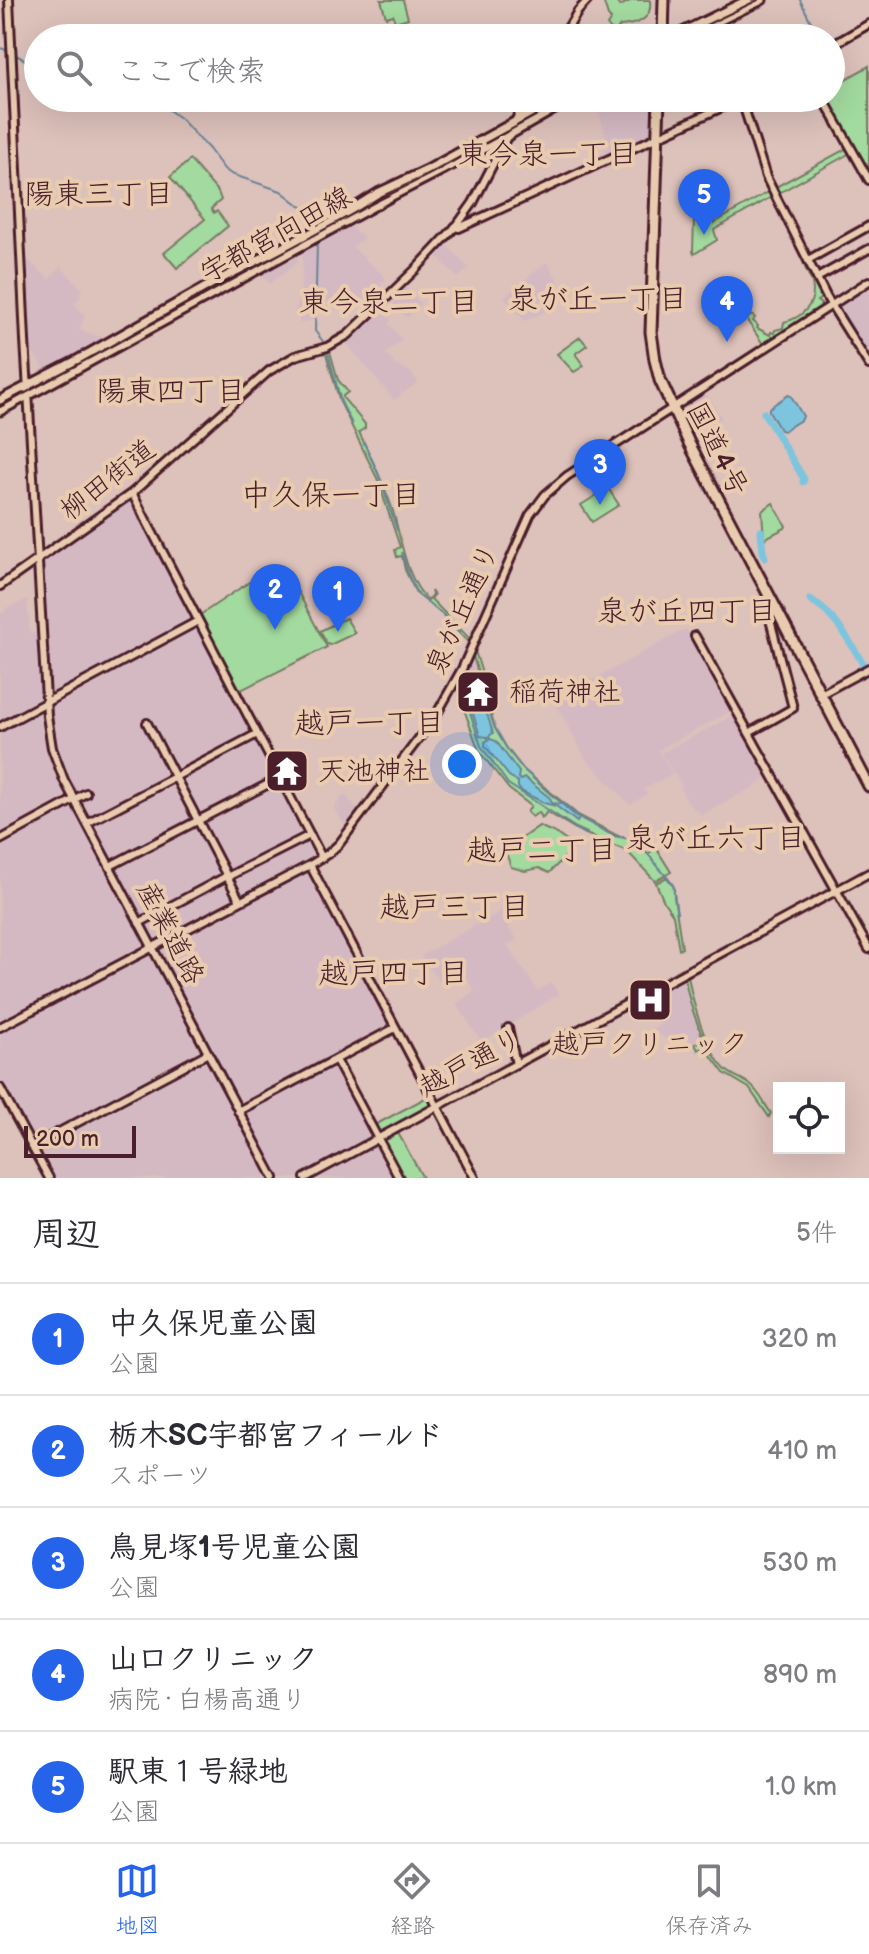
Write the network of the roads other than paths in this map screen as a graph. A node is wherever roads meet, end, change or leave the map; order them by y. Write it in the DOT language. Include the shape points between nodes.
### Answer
graph roads {
  1 [pos="9,0"];
  2 [pos="588,0"];
  3 [pos="664,0"];
  4 [pos="762,0"];
  5 [pos="770,0"];
  6 [pos="744,2"];
  7 [pos="570,24"];
  8 [pos="663,24"];
  9 [pos="694,24"];
  10 [pos="699,24"];
  11 [pos="707,24"];
  12 [pos="721,24"];
  13 [pos="869,24"];
  14 [pos="845,38"];
  15 [pos="519,112"];
  16 [pos="532,112"];
  17 [pos="549,112"];
  18 [pos="659,112"];
  19 [pos="712,112"];
  20 [pos="745,112"];
  21 [pos="831,112"];
  22 [pos="514,122"];
  23 [pos="659,135"];
  24 [pos="506,136"];
  25 [pos="869,180"];
  26 [pos="869,226"];
  27 [pos="455,227"];
  28 [pos="869,249"];
  29 [pos="808,260"];
  30 [pos="817,278"];
  31 [pos="869,281"];
  32 [pos="832,305"];
  33 [pos="869,365"];
  34 [pos="28,385"];
  35 [pos="28,396"];
  36 [pos="0,400"];
  37 [pos="672,409"];
  38 [pos="0,411"];
  39 [pos="132,493"];
  40 [pos="38,560"];
  41 [pos="0,586"];
  42 [pos="769,596"];
  43 [pos="198,621"];
  44 [pos="695,636"];
  45 [pos="869,668"];
  46 [pos="821,694"];
  47 [pos="46,702"];
  48 [pos="147,723"];
  49 [pos="0,727"];
  50 [pos="749,733"];
  51 [pos="257,734"];
  52 [pos="175,777"];
  53 [pos="280,778"];
  54 [pos="869,786"];
  55 [pos="86,793"];
  56 [pos="74,800"];
  57 [pos="197,820"];
  58 [pos="87,823"];
  59 [pos="310,835"];
  60 [pos="0,840"];
  61 [pos="322,858"];
  62 [pos="310,865"];
  63 [pos="110,866"];
  64 [pos="869,873"];
  65 [pos="227,876"];
  66 [pos="836,891"];
  67 [pos="240,901"];
  68 [pos="139,923"];
  69 [pos="152,947"];
  70 [pos="869,949"];
  71 [pos="0,1027"];
  72 [pos="395,1028"];
  73 [pos="508,1028"];
  74 [pos="208,1053"];
  75 [pos="336,1060"];
  76 [pos="516,1064"];
  77 [pos="0,1088"];
  78 [pos="438,1107"];
  79 [pos="238,1111"];
  80 [pos="378,1139"];
  81 [pos="31,1147"];
  82 [pos="49,1178"];
  83 [pos="274,1178"];
  84 [pos="305,1178"];
  85 [pos="399,1178"];
  86 [pos="475,1178"];
  1 -- 34 [label="street"];
  2 -- 7 [label="street"];
  3 -- 8 [label="highway"];
  4 -- 6 [label="main road"];
  5 -- 12 [label="main road"];
  6 -- 9 [label="main road"];
  6 -- 10 [label="main road"];
  6 -- 11 [label="main road"];
  13 -- 14 [label="street"];
  15 -- 22 [label="street, 柳田街道"];
  16 -- 22 [label="main road, 宇都宮向田線"];
  17 -- 24 [label="main road, 宇都宮向田線"];
  18 -- 23 [label="highway, 国道4号"];
  19 -- 23 [label="street"];
  20 -- 29 [label="street" via="766,177"];
  21 -- 25 [label="street"];
  22 -- 24 [label="street, 柳田街道"];
  22 -- 34 [label="main road, 宇都宮向田線"];
  23 -- 27 [label="street"];
  23 -- 37 [label="highway, 国道4号" via="651,332 657,370"];
  24 -- 27 [label="street, 柳田街道"];
  24 -- 35 [label="main road, 宇都宮向田線"];
  26 -- 29 [label="street"];
  27 -- 39 [label="street, 柳田街道" via="348,335 269,371"];
  28 -- 30 [label="street"];
  29 -- 30 [label="street"];
  30 -- 32 [label="street"];
  31 -- 32 [label="street, 泉が丘通り"];
  32 -- 33 [label="street"];
  32 -- 37 [label="street, 泉が丘通り"];
  34 -- 35 [label="street"];
  34 -- 36 [label="main road, 宇都宮向田線"];
  35 -- 38 [label="main road, 宇都宮向田線"];
  35 -- 40 [label="street, 産業道路"];
  37 -- 42 [label="highway, 国道4号"];
  37 -- 61 [label="street, 泉が丘通り" via="559,482 539,501 444,703 339,844"];
  39 -- 40 [label="street, 柳田街道"];
  39 -- 43 [label="street"];
  40 -- 41 [label="street, 柳田街道"];
  40 -- 47 [label="street, 産業道路"];
  42 -- 46 [label="highway, 国道4号"];
  42 -- 50 [label="street" via="768,612 793,708"];
  43 -- 47 [label="street"];
  43 -- 51 [label="street"];
  44 -- 50 [label="street"];
  45 -- 46 [label="street"];
  46 -- 54 [label="highway, 国道4号"];
  47 -- 49 [label="street"];
  47 -- 56 [label="street, 産業道路" via="52,748"];
  48 -- 52 [label="street"];
  50 -- 66 [label="street"];
  51 -- 52 [label="street"];
  51 -- 53 [label="street"];
  52 -- 57 [label="street"];
  52 -- 58 [label="street"];
  53 -- 57 [label="street"];
  53 -- 59 [label="street"];
  55 -- 56 [label="street"];
  56 -- 58 [label="street, 産業道路"];
  56 -- 60 [label="street"];
  57 -- 63 [label="street"];
  57 -- 65 [label="street"];
  58 -- 63 [label="street, 産業道路"];
  59 -- 61 [label="street"];
  59 -- 65 [label="street"];
  61 -- 62 [label="street, 泉が丘通り"];
  62 -- 67 [label="street, 泉が丘通り"];
  62 -- 72 [label="street"];
  63 -- 68 [label="street, 産業道路"];
  64 -- 66 [label="street, 越戸通り"];
  65 -- 67 [label="street"];
  65 -- 68 [label="street"];
  66 -- 70 [label="street"];
  66 -- 76 [label="street, 越戸通り"];
  67 -- 69 [label="street, 泉が丘通り"];
  68 -- 69 [label="street, 産業道路"];
  69 -- 71 [label="street, 泉が丘通り"];
  69 -- 74 [label="street, 産業道路"];
  72 -- 75 [label="street"];
  72 -- 78 [label="street"];
  73 -- 76 [label="street"];
  74 -- 79 [label="street, 産業道路"];
  74 -- 81 [label="street"];
  75 -- 79 [label="street"];
  75 -- 80 [label="street"];
  76 -- 78 [label="street, 越戸通り"];
  77 -- 81 [label="street"];
  78 -- 80 [label="street, 越戸通り"];
  78 -- 86 [label="street"];
  79 -- 83 [label="street, 産業道路"];
  80 -- 84 [label="street, 越戸通り"];
  80 -- 85 [label="street"];
  81 -- 82 [label="street"];
}
